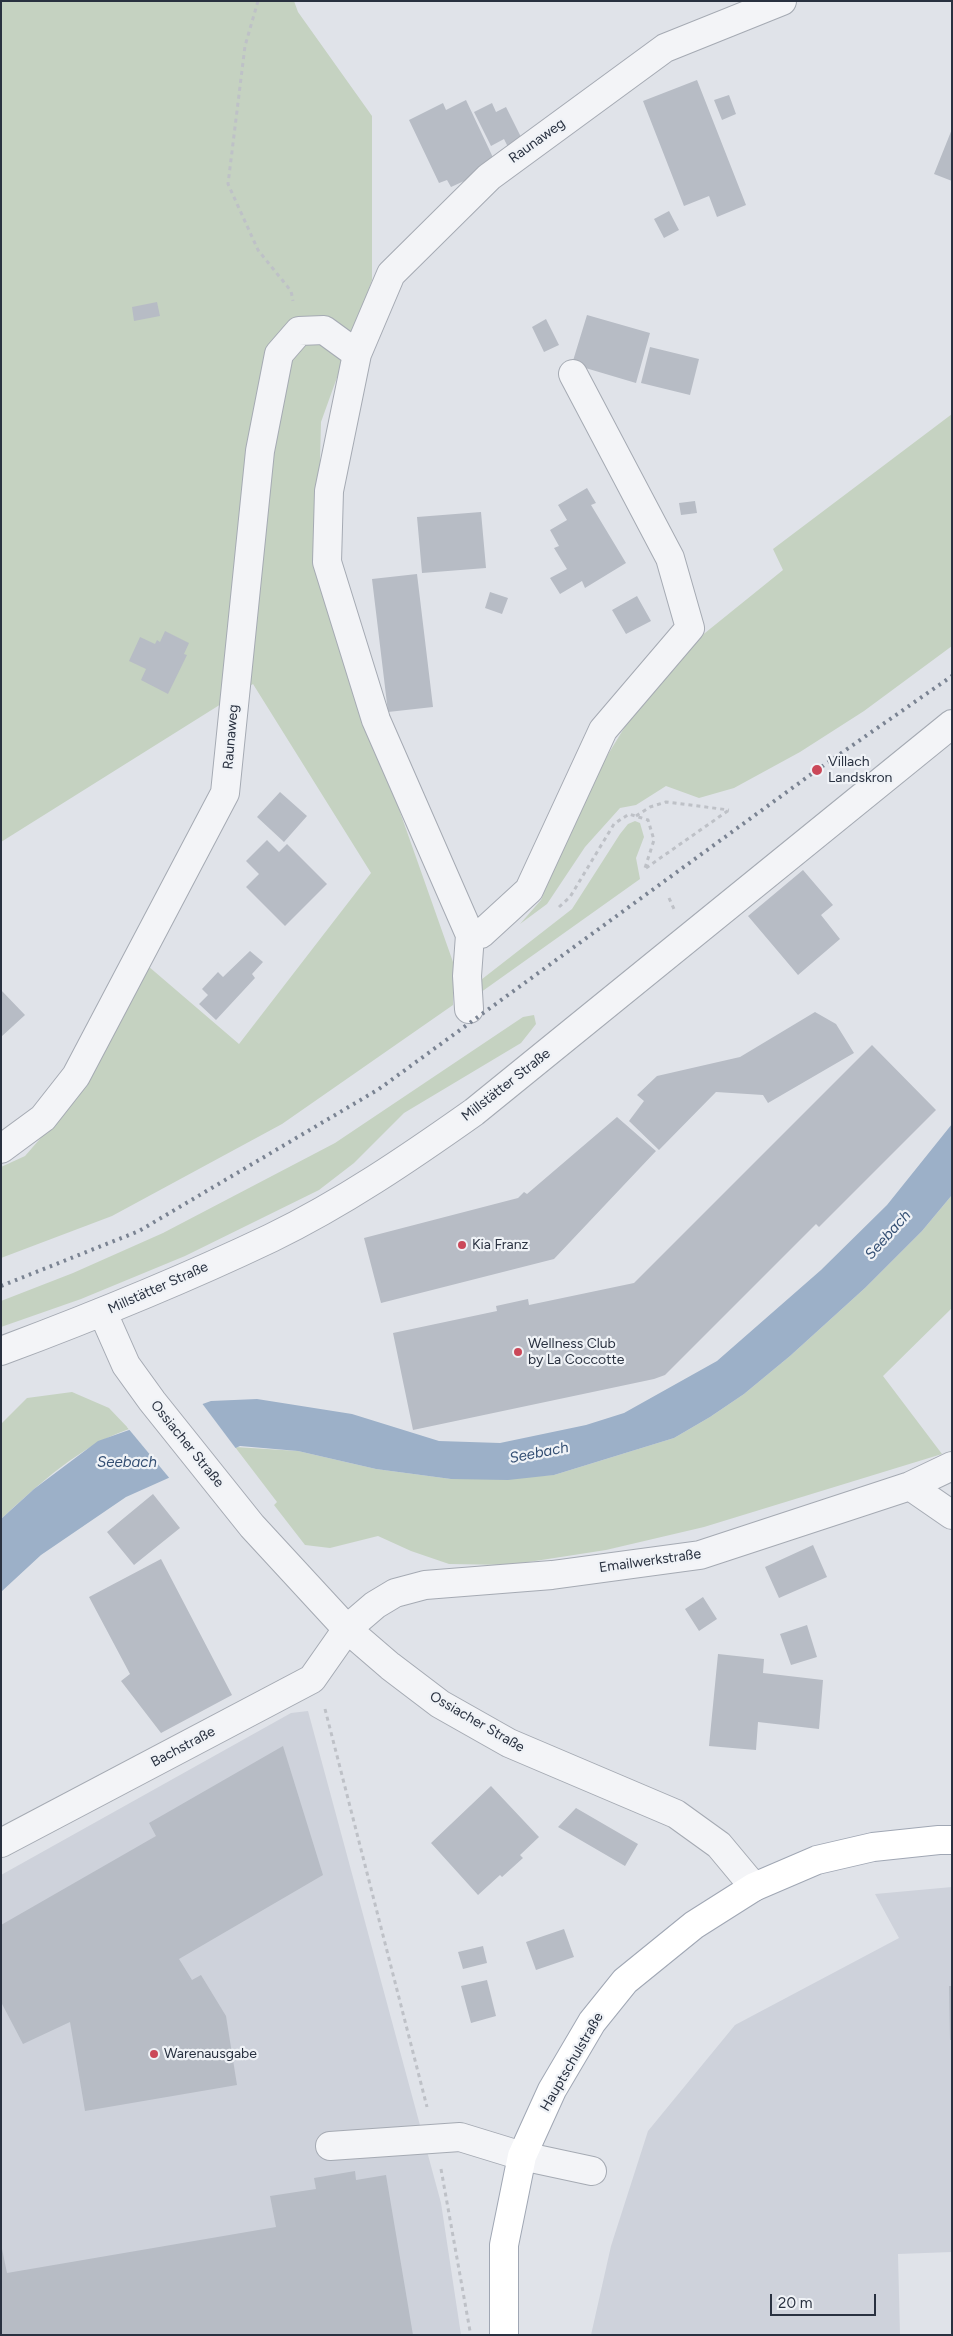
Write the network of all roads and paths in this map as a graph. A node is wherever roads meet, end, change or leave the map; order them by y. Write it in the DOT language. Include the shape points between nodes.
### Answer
graph roads {
  1 [pos="258,1"];
  2 [pos="782,1"];
  3 [pos="299,331"];
  4 [pos="356,354"];
  5 [pos="573,374"];
  6 [pos="952,724"];
  7 [pos="636,816"];
  8 [pos="556,910"];
  9 [pos="470,935"];
  10 [pos="469,1009"];
  11 [pos="1,1149"];
  12 [pos="103,1313"];
  13 [pos="1,1351"];
  14 [pos="952,1466"];
  15 [pos="910,1486"];
  16 [pos="952,1515"];
  17 [pos="347,1630"];
  18 [pos="312,1679"];
  19 [pos="952,1840"];
  20 [pos="1,1843"];
  21 [pos="754,1887"];
  22 [pos="435,2139"];
  23 [pos="330,2146"];
  24 [pos="522,2156"];
  25 [pos="592,2171"];
  26 [pos="470,2335"];
  27 [pos="504,2335"];
  1 -- 3 [label="path" via="245,46 228,184 258,250 291,292"];
  2 -- 4 [label="street, Raunaweg" via="665,48 489,177 391,274"];
  3 -- 4 [label="street" via="324,330"];
  3 -- 11 [label="street, Raunaweg" via="279,354 260,450 225,793 76,1076 43,1118"];
  4 -- 9 [label="street, Raunaweg" via="329,491 327,562 376,720"];
  5 -- 9 [label="street" via="670,558 690,628 603,730 529,890 481,934"];
  6 -- 12 [label="street, Millstätter Straße" via="474,1112 402,1162 272,1238"];
  7 -- 7 [label="path" via="648,820 654,840 645,868 729,810 666,802"];
  7 -- 8 [label="path" via="629,814 614,824 570,897"];
  9 -- 10 [label="street, Raunaweg"];
  12 -- 13 [label="street, Millstätter Straße"];
  12 -- 17 [label="street, Ossiacher Straße" via="126,1365 152,1400 252,1526"];
  14 -- 15 [label="street, Emailwerkstraße"];
  15 -- 16 [label="street"];
  15 -- 17 [label="street, Emailwerkstraße" via="700,1555 552,1575 425,1586 395,1594 375,1605"];
  17 -- 18 [label="street, Bachstraße"];
  17 -- 21 [label="street, Ossiacher Straße" via="440,1704 509,1743 676,1814 718,1845"];
  18 -- 20 [label="street, Bachstraße"];
  18 -- 22 [label="path" via="322,1698"];
  19 -- 21 [label="main road" via="873,1847 817,1860"];
  21 -- 24 [label="main road, Hauptschulstraße" via="694,1925 625,1981 606,2004 552,2090"];
  22 -- 23 [label="street"];
  22 -- 24 [label="street" via="460,2137"];
  22 -- 26 [label="path"];
  24 -- 25 [label="street"];
  24 -- 27 [label="main road, Hauptschulstraße" via="504,2245"];
}
